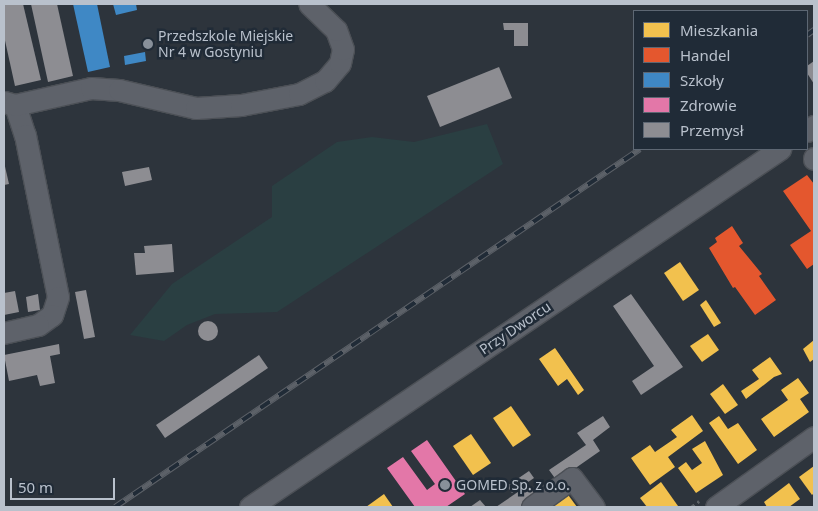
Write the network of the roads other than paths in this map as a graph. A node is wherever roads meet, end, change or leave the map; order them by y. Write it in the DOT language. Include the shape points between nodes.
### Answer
graph roads {
  1 [pos="309,4"];
  2 [pos="10,103"];
  3 [pos="779,150"];
  4 [pos="4,333"];
  5 [pos="814,437"];
  6 [pos="250,507"];
  7 [pos="532,507"];
  8 [pos="594,507"];
  9 [pos="716,507"];
  1 -- 2 [label="street" via="336,30 344,49 340,63 324,81 299,94 241,105 196,108 119,90 91,88"];
  2 -- 4 [label="street" via="25,135 58,296 52,315 38,326"];
  3 -- 6 [label="street, Przy Dworcu"];
  5 -- 9 [label="street"];
  7 -- 8 [label="street" via="572,478"];
}
